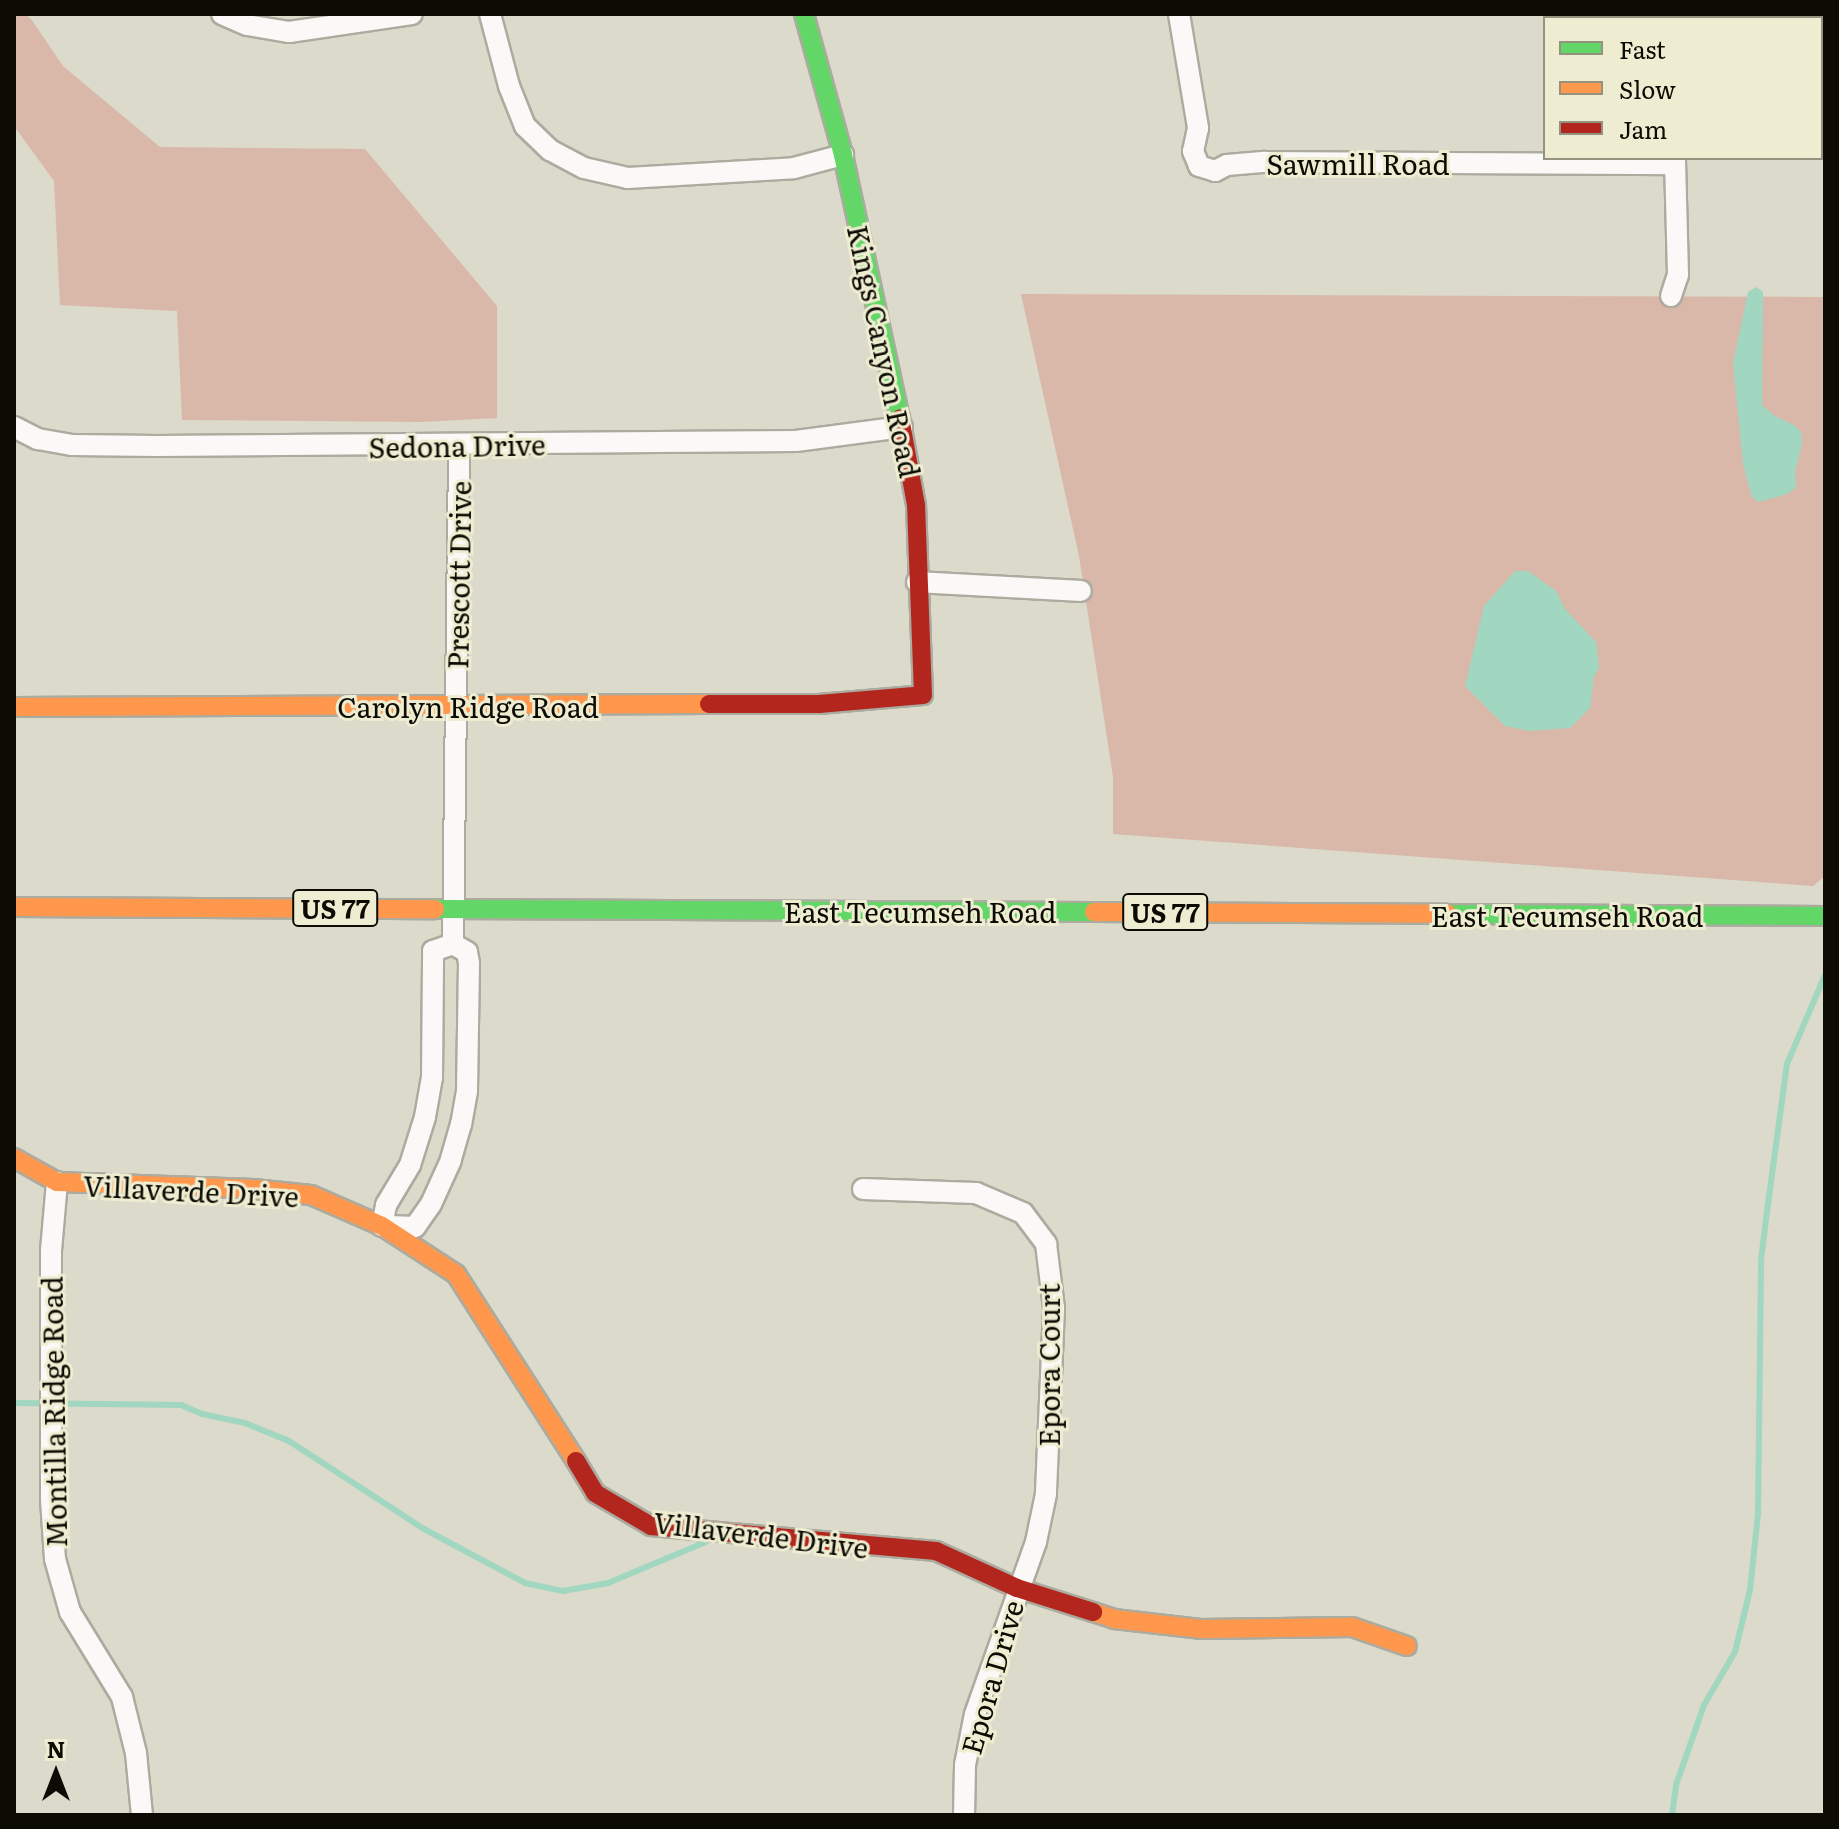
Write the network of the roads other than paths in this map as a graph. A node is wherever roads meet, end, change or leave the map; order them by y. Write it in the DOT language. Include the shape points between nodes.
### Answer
graph roads {
  1 [pos="222,14"];
  2 [pos="412,14"];
  3 [pos="490,14"];
  4 [pos="804,14"];
  5 [pos="1179,14"];
  6 [pos="843,155"];
  7 [pos="1675,161"];
  8 [pos="1671,296"];
  9 [pos="14,427"];
  10 [pos="902,427"];
  11 [pos="459,446"];
  12 [pos="917,582"];
  13 [pos="1081,591"];
  14 [pos="923,695"];
  15 [pos="456,706"];
  16 [pos="14,707"];
  17 [pos="14,907"];
  18 [pos="453,909"];
  19 [pos="1825,916"];
  20 [pos="453,944"];
  21 [pos="14,1158"];
  22 [pos="57,1182"];
  23 [pos="863,1189"];
  24 [pos="382,1226"];
  25 [pos="1017,1588"];
  26 [pos="1407,1646"];
  27 [pos="142,1815"];
  28 [pos="964,1815"];
  1 -- 2 [label="street" via="247,25 289,32"];
  3 -- 6 [label="street" via="525,126 550,150 584,168 640,178 794,168"];
  4 -- 6 [label="street, Kings Canyon Road"];
  5 -- 7 [label="street, Sawmill Road" via="1198,128 1193,151 1199,166 1215,171 1265,162"];
  6 -- 10 [label="street, Kings Canyon Road"];
  7 -- 8 [label="street" via="1678,275"];
  9 -- 11 [label="street, Sedona Drive" via="38,439 72,445"];
  10 -- 11 [label="street, Sedona Drive" via="796,441"];
  10 -- 12 [label="street, Kings Canyon Road" via="916,505"];
  11 -- 15 [label="street, Prescott Drive"];
  12 -- 13 [label="street"];
  12 -- 14 [label="street, Kings Canyon Road"];
  14 -- 15 [label="street, Carolyn Ridge Road" via="819,704"];
  15 -- 16 [label="street, Carolyn Ridge Road"];
  15 -- 18 [label="street, Prescott Drive"];
  17 -- 18 [label="street, East Tecumseh Road / US 77"];
  18 -- 19 [label="street, East Tecumseh Road / US 77"];
  18 -- 20 [label="street, Prescott Drive"];
  20 -- 24 [label="street" via="433,951 432,1078 425,1117"];
  20 -- 24 [label="street" via="467,952 469,963 467,1091 461,1124 451,1160 415,1227"];
  21 -- 22 [label="street, Villaverde Drive"];
  22 -- 24 [label="street, Villaverde Drive" via="311,1195"];
  22 -- 27 [label="street, Montilla Ridge Road" via="51,1250 55,1559 70,1612 122,1697 136,1753"];
  23 -- 25 [label="street, Epora Court" via="976,1193 1023,1213 1046,1244 1054,1308 1046,1494 1036,1542"];
  24 -- 25 [label="street, Villaverde Drive" via="456,1274 595,1493 651,1526 936,1551"];
  25 -- 26 [label="street, Villaverde Drive" via="1114,1619 1202,1629 1352,1627"];
  25 -- 28 [label="street, Epora Drive" via="975,1714 965,1765"];
}
